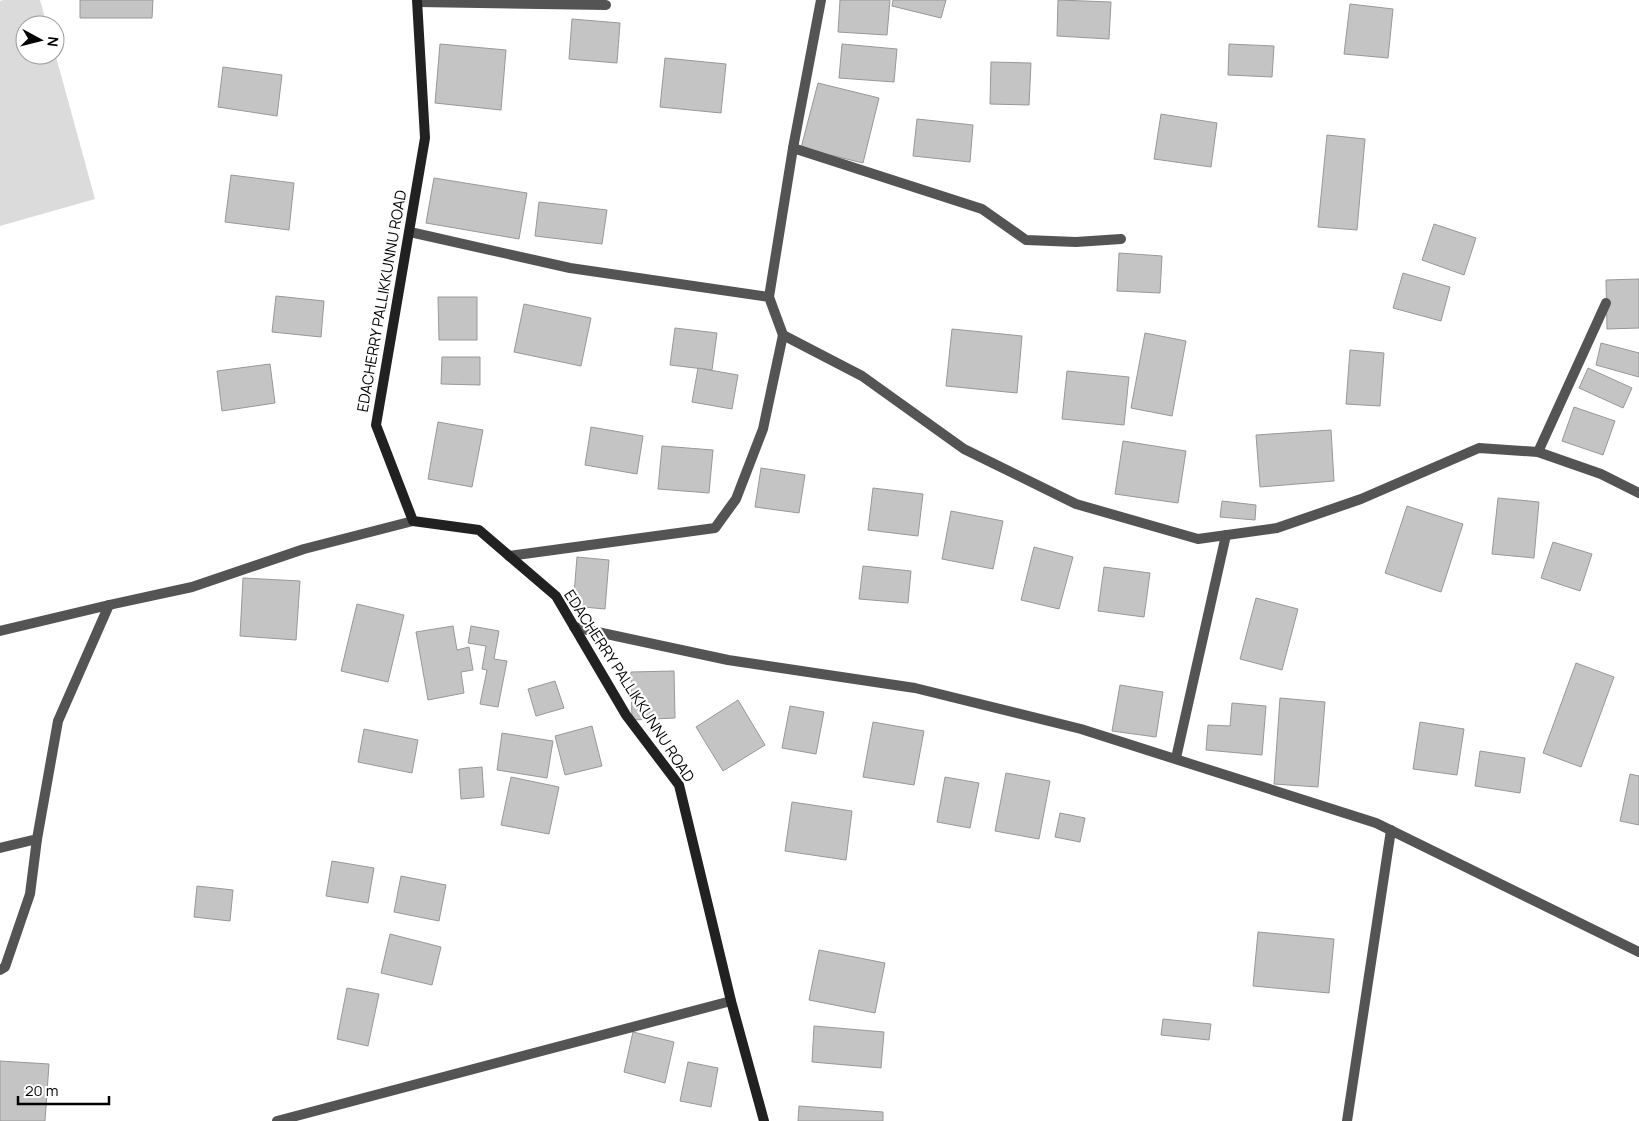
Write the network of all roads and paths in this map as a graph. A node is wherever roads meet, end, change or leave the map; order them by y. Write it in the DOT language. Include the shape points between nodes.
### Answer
graph roads {
  1 [pos="821,0"];
  2 [pos="418,1"];
  3 [pos="606,5"];
  4 [pos="793,148"];
  5 [pos="410,232"];
  6 [pos="1121,239"];
  7 [pos="769,297"];
  8 [pos="1606,303"];
  9 [pos="783,334"];
  10 [pos="1538,452"];
  11 [pos="1639,494"];
  12 [pos="413,522"];
  13 [pos="1226,535"];
  14 [pos="509,556"];
  15 [pos="109,604"];
  16 [pos="574,627"];
  17 [pos="0,631"];
  18 [pos="1176,758"];
  19 [pos="1390,830"];
  20 [pos="37,839"];
  21 [pos="0,848"];
  22 [pos="1639,952"];
  23 [pos="0,970"];
  24 [pos="731,1001"];
  25 [pos="277,1121"];
  26 [pos="764,1121"];
  27 [pos="1347,1121"];
  1 -- 4 [label="street"];
  2 -- 3 [label="street"];
  2 -- 5 [label="main road, EDACHERRY PALLIKKUNNU ROAD" via="425,138"];
  4 -- 6 [label="street" via="982,209 1026,240 1076,242"];
  4 -- 7 [label="street"];
  5 -- 7 [label="street" via="570,268"];
  5 -- 12 [label="main road, EDACHERRY PALLIKKUNNU ROAD" via="376,426"];
  7 -- 9 [label="street"];
  8 -- 10 [label="street"];
  9 -- 13 [label="street" via="862,376 964,449 1076,504 1198,540"];
  9 -- 14 [label="street" via="763,429 736,499 715,528"];
  10 -- 11 [label="street" via="1601,474"];
  10 -- 13 [label="street" via="1478,448 1361,499 1278,528"];
  12 -- 14 [label="main road, EDACHERRY PALLIKKUNNU ROAD" via="479,530"];
  12 -- 15 [label="street" via="304,548 192,587"];
  13 -- 18 [label="street"];
  14 -- 16 [label="main road, EDACHERRY PALLIKKUNNU ROAD" via="556,596"];
  15 -- 17 [label="street"];
  15 -- 20 [label="street" via="58,721"];
  16 -- 18 [label="street" via="728,660 915,688 1081,729"];
  16 -- 24 [label="main road, EDACHERRY PALLIKKUNNU ROAD" via="626,714 679,785"];
  18 -- 19 [label="street"];
  19 -- 22 [label="street"];
  19 -- 27 [label="street"];
  20 -- 21 [label="street"];
  20 -- 23 [label="street" via="30,894 5,967"];
  24 -- 25 [label="street"];
  24 -- 26 [label="main road, EDACHERRY PALLIKKUNNU ROAD"];
}
